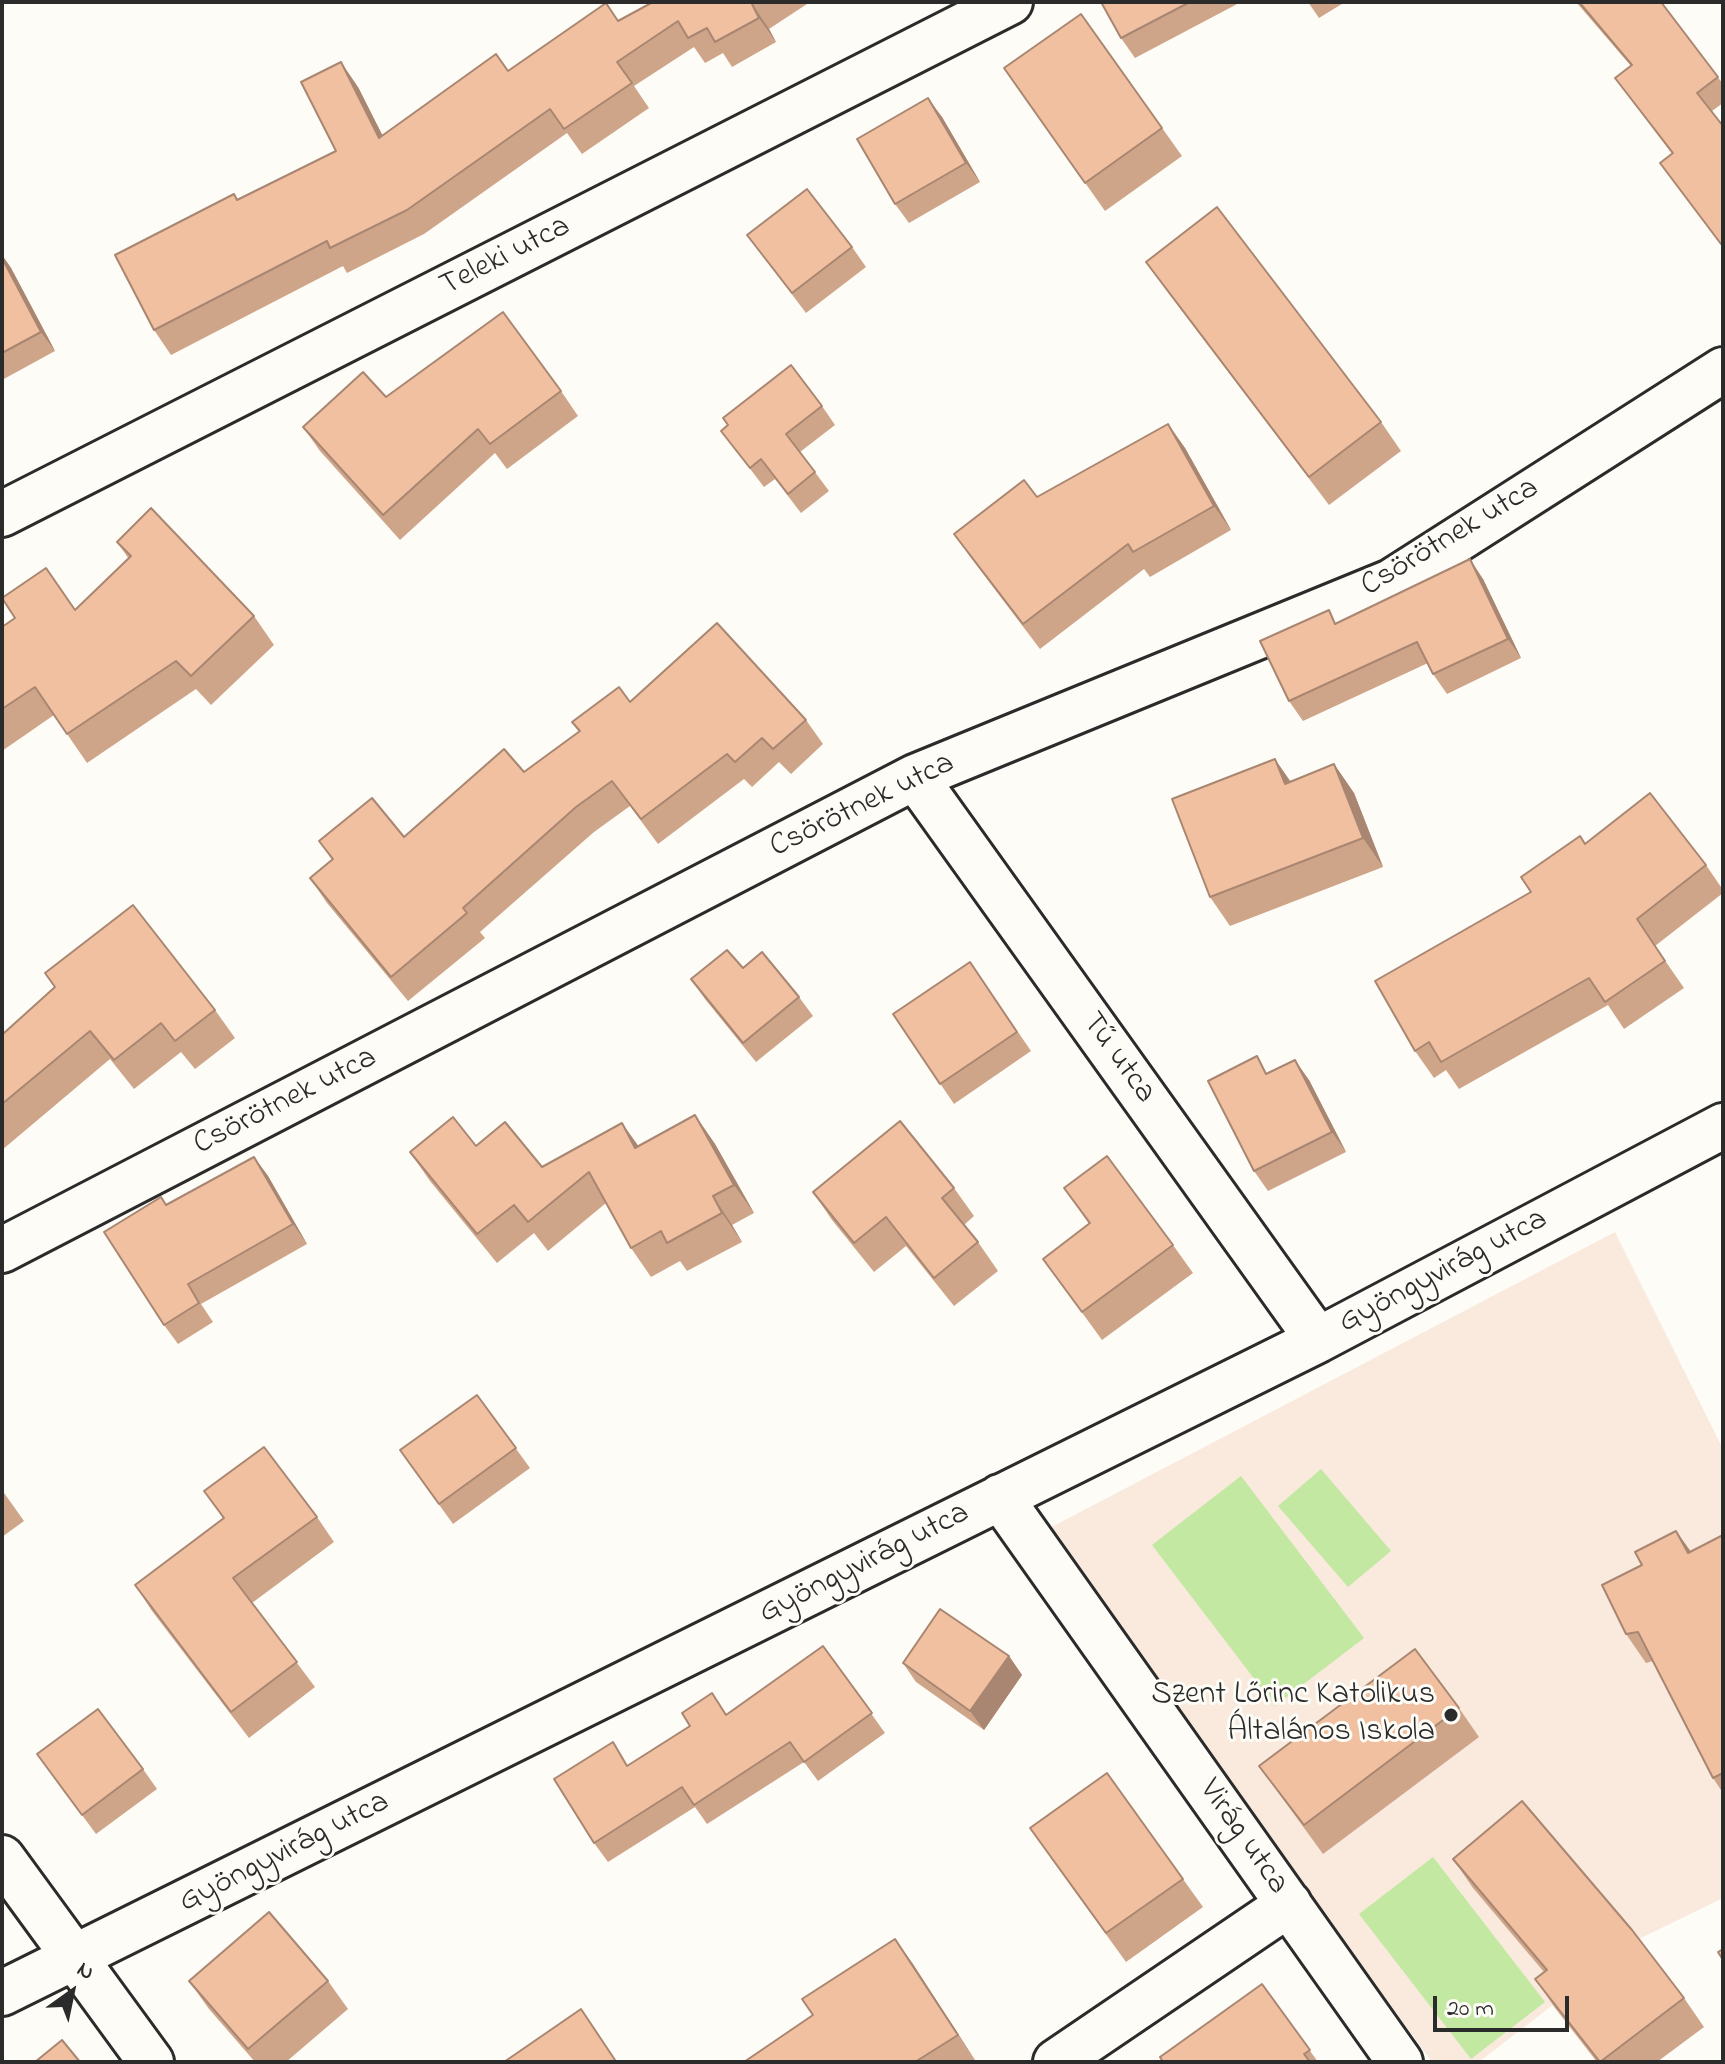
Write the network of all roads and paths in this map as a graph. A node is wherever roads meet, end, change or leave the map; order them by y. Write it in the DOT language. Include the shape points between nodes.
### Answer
graph roads {
  1 [pos="1010,2"];
  2 [pos="1723,370"];
  3 [pos="2,514"];
  4 [pos="915,777"];
  5 [pos="1723,1126"];
  6 [pos="2,1250"];
  7 [pos="1318,1340"];
  8 [pos="1000,1497"];
  9 [pos="2,1858"];
  10 [pos="1289,1904"];
  11 [pos="76,1959"];
  12 [pos="2,1993"];
  13 [pos="151,2062"];
  14 [pos="1056,2062"];
  15 [pos="1400,2062"];
  1 -- 3 [label="street, Teleki utca"];
  2 -- 4 [label="street, Csörötnek utca" via="1391,582"];
  4 -- 6 [label="street, Csörötnek utca"];
  4 -- 7 [label="street, Tű utca"];
  5 -- 7 [label="street, Gyöngyvirág utca"];
  7 -- 8 [label="street, Gyöngyvirág utca"];
  8 -- 10 [label="street, Virág utca"];
  8 -- 11 [label="street, Gyöngyvirág utca"];
  9 -- 11 [label="street"];
  10 -- 14 [label="street"];
  10 -- 15 [label="street, Virág utca"];
  11 -- 12 [label="street, Gyöngyvirág utca"];
  11 -- 13 [label="street"];
}
